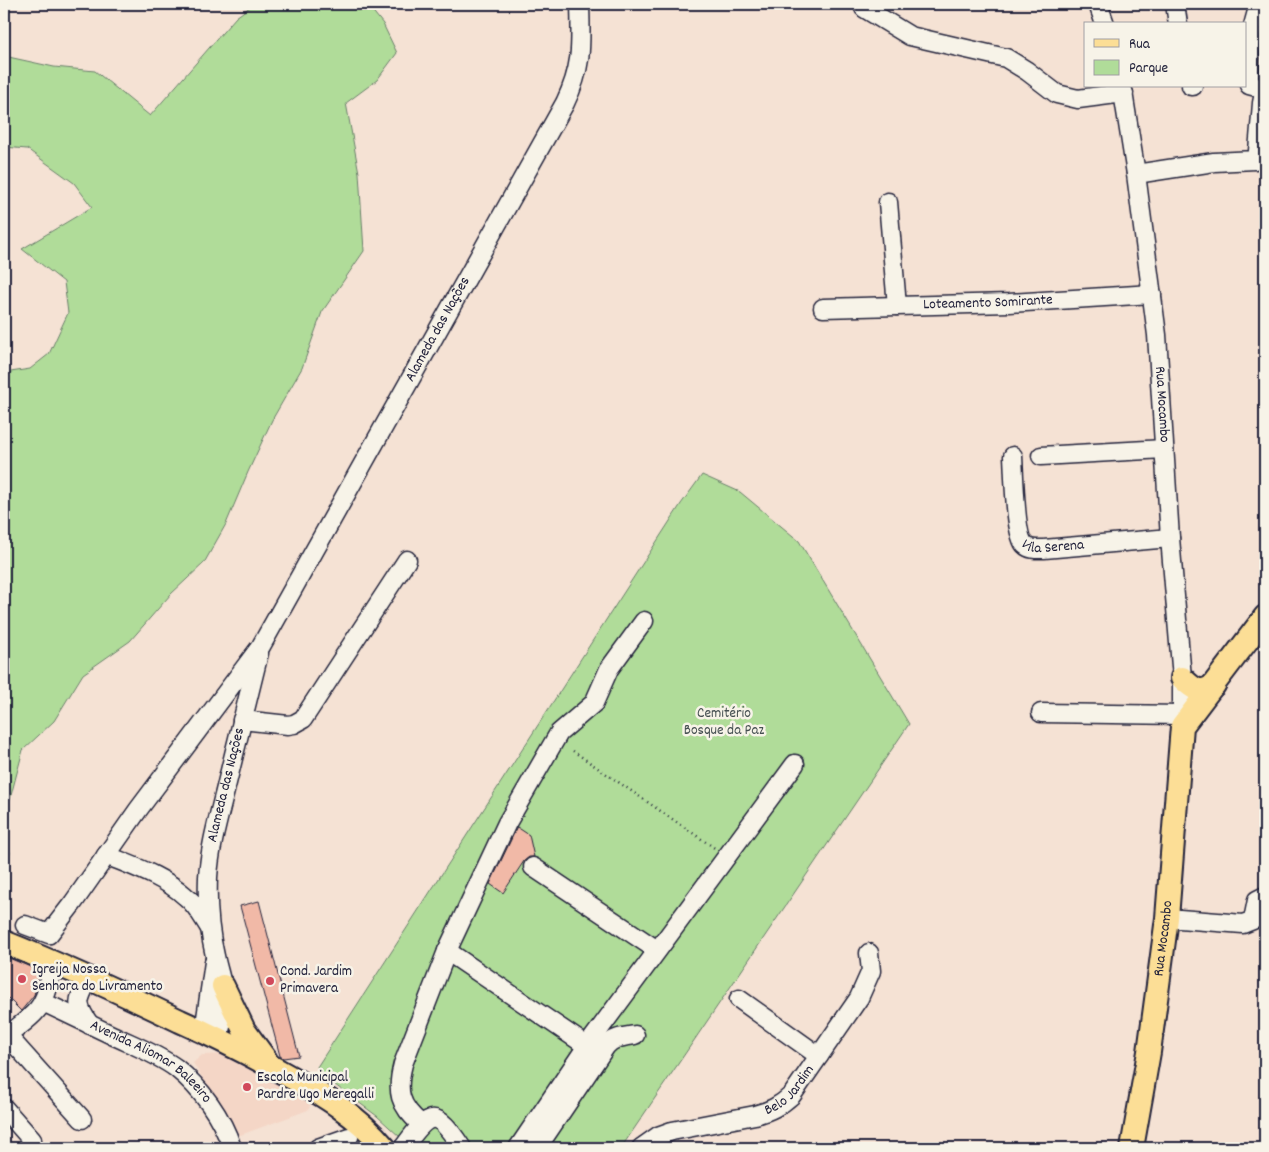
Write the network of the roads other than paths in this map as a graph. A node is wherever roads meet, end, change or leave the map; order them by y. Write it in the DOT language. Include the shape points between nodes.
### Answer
graph roads {
  1 [pos="580,4"];
  2 [pos="1098,4"];
  3 [pos="1175,4"];
  4 [pos="1259,4"];
  5 [pos="864,8"];
  6 [pos="1103,22"];
  7 [pos="1178,22"];
  8 [pos="1123,90"];
  9 [pos="1258,92"];
  10 [pos="1136,174"];
  11 [pos="888,202"];
  12 [pos="1152,294"];
  13 [pos="897,306"];
  14 [pos="823,308"];
  15 [pos="1164,449"];
  16 [pos="1013,456"];
  17 [pos="1041,456"];
  18 [pos="1170,538"];
  19 [pos="407,560"];
  20 [pos="1265,617"];
  21 [pos="644,621"];
  22 [pos="261,646"];
  23 [pos="1182,678"];
  24 [pos="1214,685"];
  25 [pos="1041,713"];
  26 [pos="242,720"];
  27 [pos="1182,720"];
  28 [pos="795,764"];
  29 [pos="106,854"];
  30 [pos="533,866"];
  31 [pos="1265,896"];
  32 [pos="1167,918"];
  33 [pos="25,924"];
  34 [pos="211,929"];
  35 [pos="4,942"];
  36 [pos="656,950"];
  37 [pos="447,951"];
  38 [pos="869,953"];
  39 [pos="215,957"];
  40 [pos="53,961"];
  41 [pos="89,978"];
  42 [pos="223,986"];
  43 [pos="739,999"];
  44 [pos="78,1000"];
  45 [pos="43,1002"];
  46 [pos="90,1025"];
  47 [pos="5,1035"];
  48 [pos="211,1035"];
  49 [pos="635,1035"];
  50 [pos="587,1046"];
  51 [pos="819,1056"];
  52 [pos="270,1065"];
  53 [pos="4,1108"];
  54 [pos="82,1119"];
  55 [pos="421,1124"];
  56 [pos="348,1137"];
  57 [pos="30,1144"];
  58 [pos="232,1148"];
  59 [pos="318,1148"];
  60 [pos="385,1148"];
  61 [pos="402,1148"];
  62 [pos="462,1148"];
  63 [pos="518,1148"];
  64 [pos="537,1148"];
  65 [pos="641,1148"];
  66 [pos="1132,1148"];
  1 -- 22 [label="street, Alameda das Nações" via="580,63 565,103"];
  2 -- 6 [label="street"];
  3 -- 7 [label="street"];
  4 -- 9 [label="street" via="1251,32"];
  5 -- 8 [label="street" via="910,36 1006,58 1057,94 1078,99"];
  8 -- 10 [label="street, Rua Mocambo"];
  9 -- 10 [label="street" via="1260,122 1255,160 1214,162"];
  10 -- 12 [label="street, Rua Mocambo"];
  11 -- 13 [label="street"];
  12 -- 13 [label="street, Loteamento Somirante"];
  12 -- 15 [label="street, Rua Mocambo"];
  13 -- 14 [label="street, Loteamento Somirante"];
  15 -- 17 [label="street"];
  15 -- 18 [label="street, Rua Mocambo"];
  16 -- 18 [label="street, Vila Serena" via="1018,523 1022,540 1029,548"];
  18 -- 23 [label="street, Rua Mocambo"];
  19 -- 26 [label="street" via="303,719 288,725"];
  20 -- 24 [label="main road"];
  21 -- 37 [label="street" via="609,669 594,703 559,733 507,823"];
  22 -- 26 [label="street, Alameda das Nações"];
  22 -- 29 [label="street, Alameda das Nações"];
  23 -- 24 [label="main road" via="1198,690 1208,690"];
  23 -- 27 [label="street, Rua Mocambo"];
  24 -- 27 [label="main road"];
  25 -- 27 [label="street"];
  26 -- 34 [label="street, Alameda das Nações" via="212,847 208,876"];
  27 -- 32 [label="main road, Rua Mocambo"];
  28 -- 36 [label="street"];
  29 -- 33 [label="street, Alameda das Nações" via="49,934"];
  29 -- 34 [label="street, Alameda das Nações" via="169,884 186,896"];
  30 -- 36 [label="street"];
  31 -- 32 [label="street" via="1257,900 1253,920 1248,923"];
  32 -- 66 [label="main road, Rua Mocambo"];
  34 -- 39 [label="street, Alameda das Nações"];
  35 -- 40 [label="main road"];
  36 -- 50 [label="street"];
  37 -- 50 [label="street"];
  37 -- 55 [label="street" via="400,1076 404,1107"];
  38 -- 51 [label="street, Belo Jardim" via="871,971 867,983"];
  39 -- 42 [label="street, Alameda das Nações"];
  39 -- 48 [label="street, Alameda das Nações"];
  40 -- 41 [label="main road"];
  40 -- 45 [label="street"];
  41 -- 44 [label="street"];
  41 -- 48 [label="main road"];
  42 -- 48 [label="street, Alameda das Nações" via="224,1017"];
  42 -- 52 [label="main road" via="244,1030"];
  43 -- 51 [label="street"];
  44 -- 45 [label="street" via="69,1004"];
  44 -- 46 [label="street"];
  45 -- 46 [label="street, Avenida Aliomar Baleeiro"];
  45 -- 47 [label="street"];
  46 -- 58 [label="street, Avenida Aliomar Baleeiro" via="155,1056 186,1077 219,1119"];
  47 -- 54 [label="street"];
  48 -- 52 [label="main road"];
  49 -- 64 [label="street" via="617,1038 606,1046"];
  50 -- 63 [label="street"];
  51 -- 65 [label="street, Belo Jardim" via="792,1095 776,1108 672,1131"];
  52 -- 60 [label="main road" via="349,1113"];
  53 -- 57 [label="street"];
  55 -- 61 [label="street"];
  55 -- 62 [label="street" via="426,1120 442,1121"];
  56 -- 59 [label="street"];
}
